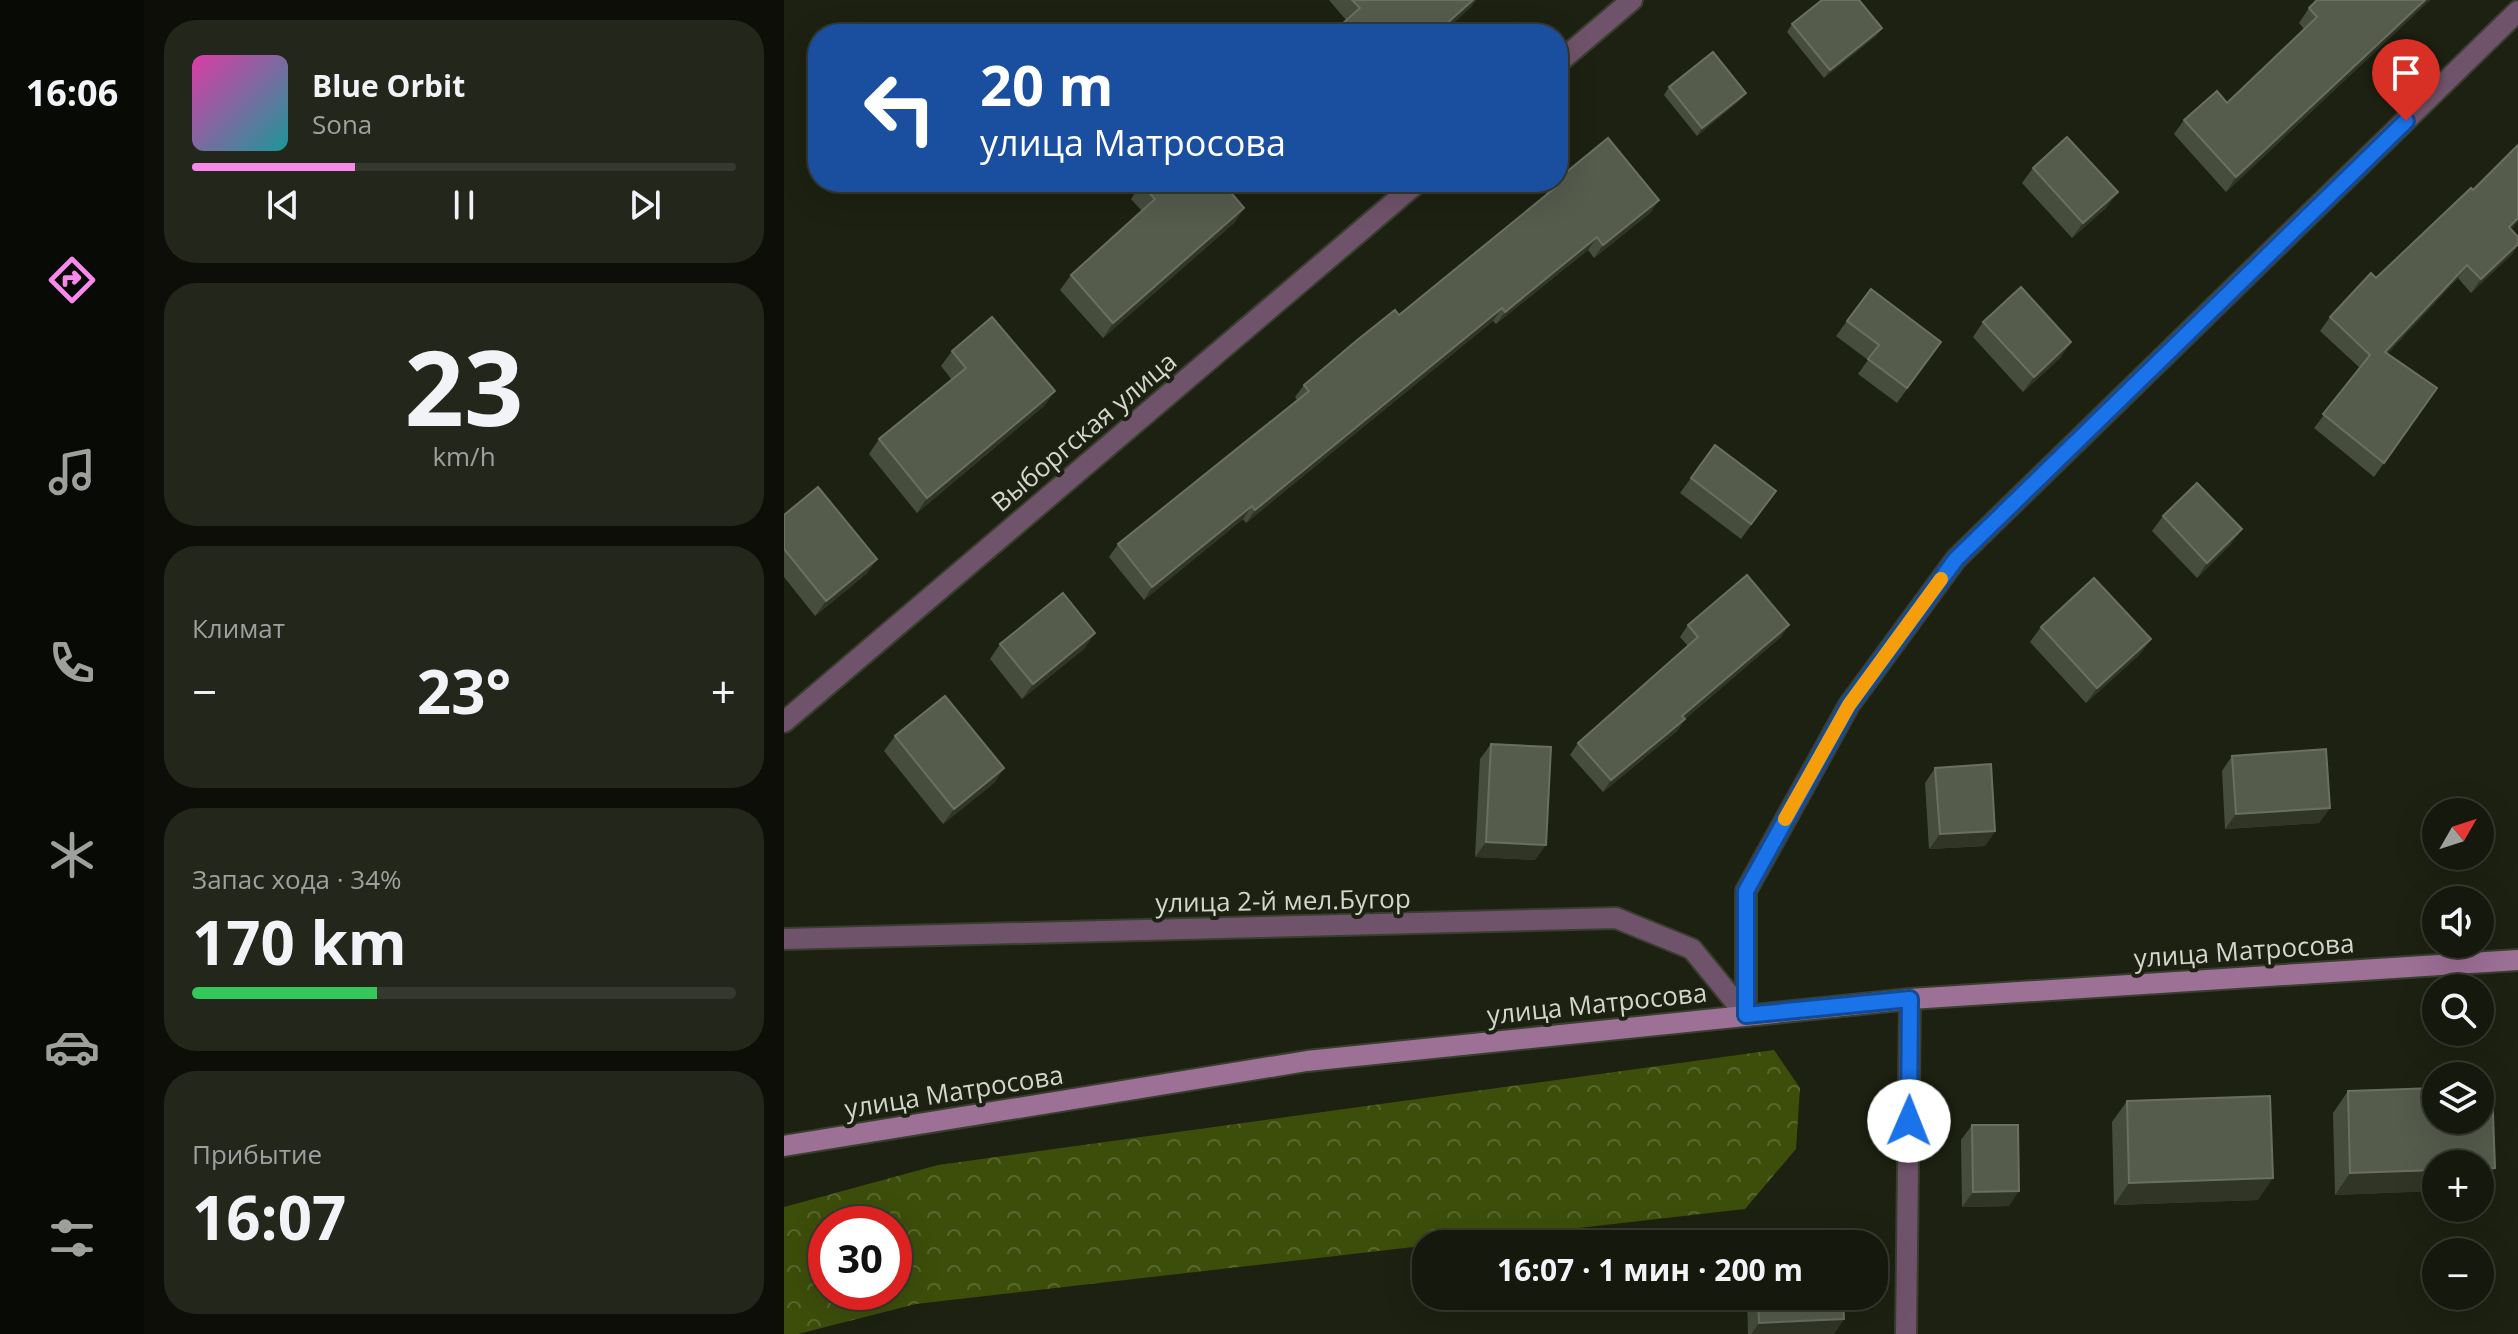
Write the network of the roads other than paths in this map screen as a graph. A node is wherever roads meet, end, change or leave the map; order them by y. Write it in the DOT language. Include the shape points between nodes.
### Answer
graph roads {
  1 [pos="1632,0"];
  2 [pos="2518,11"];
  3 [pos="1568,54"];
  4 [pos="1406,192"];
  5 [pos="784,722"];
  6 [pos="784,939"];
  7 [pos="2518,960"];
  8 [pos="1910,999"];
  9 [pos="1746,1015"];
  10 [pos="784,1146"];
  11 [pos="1906,1334"];
  1 -- 3 [label="street"];
  2 -- 9 [label="street" via="1956,559 1849,705 1746,891"];
  4 -- 5 [label="street, Выборгская улица"];
  6 -- 9 [label="street, улица 2-й мел.Бугор" via="1616,918 1692,949"];
  7 -- 8 [label="main road, улица Матросова"];
  8 -- 9 [label="main road, улица Матросова"];
  8 -- 11 [label="street"];
  9 -- 10 [label="main road, улица Матросова" via="1307,1061"];
}
